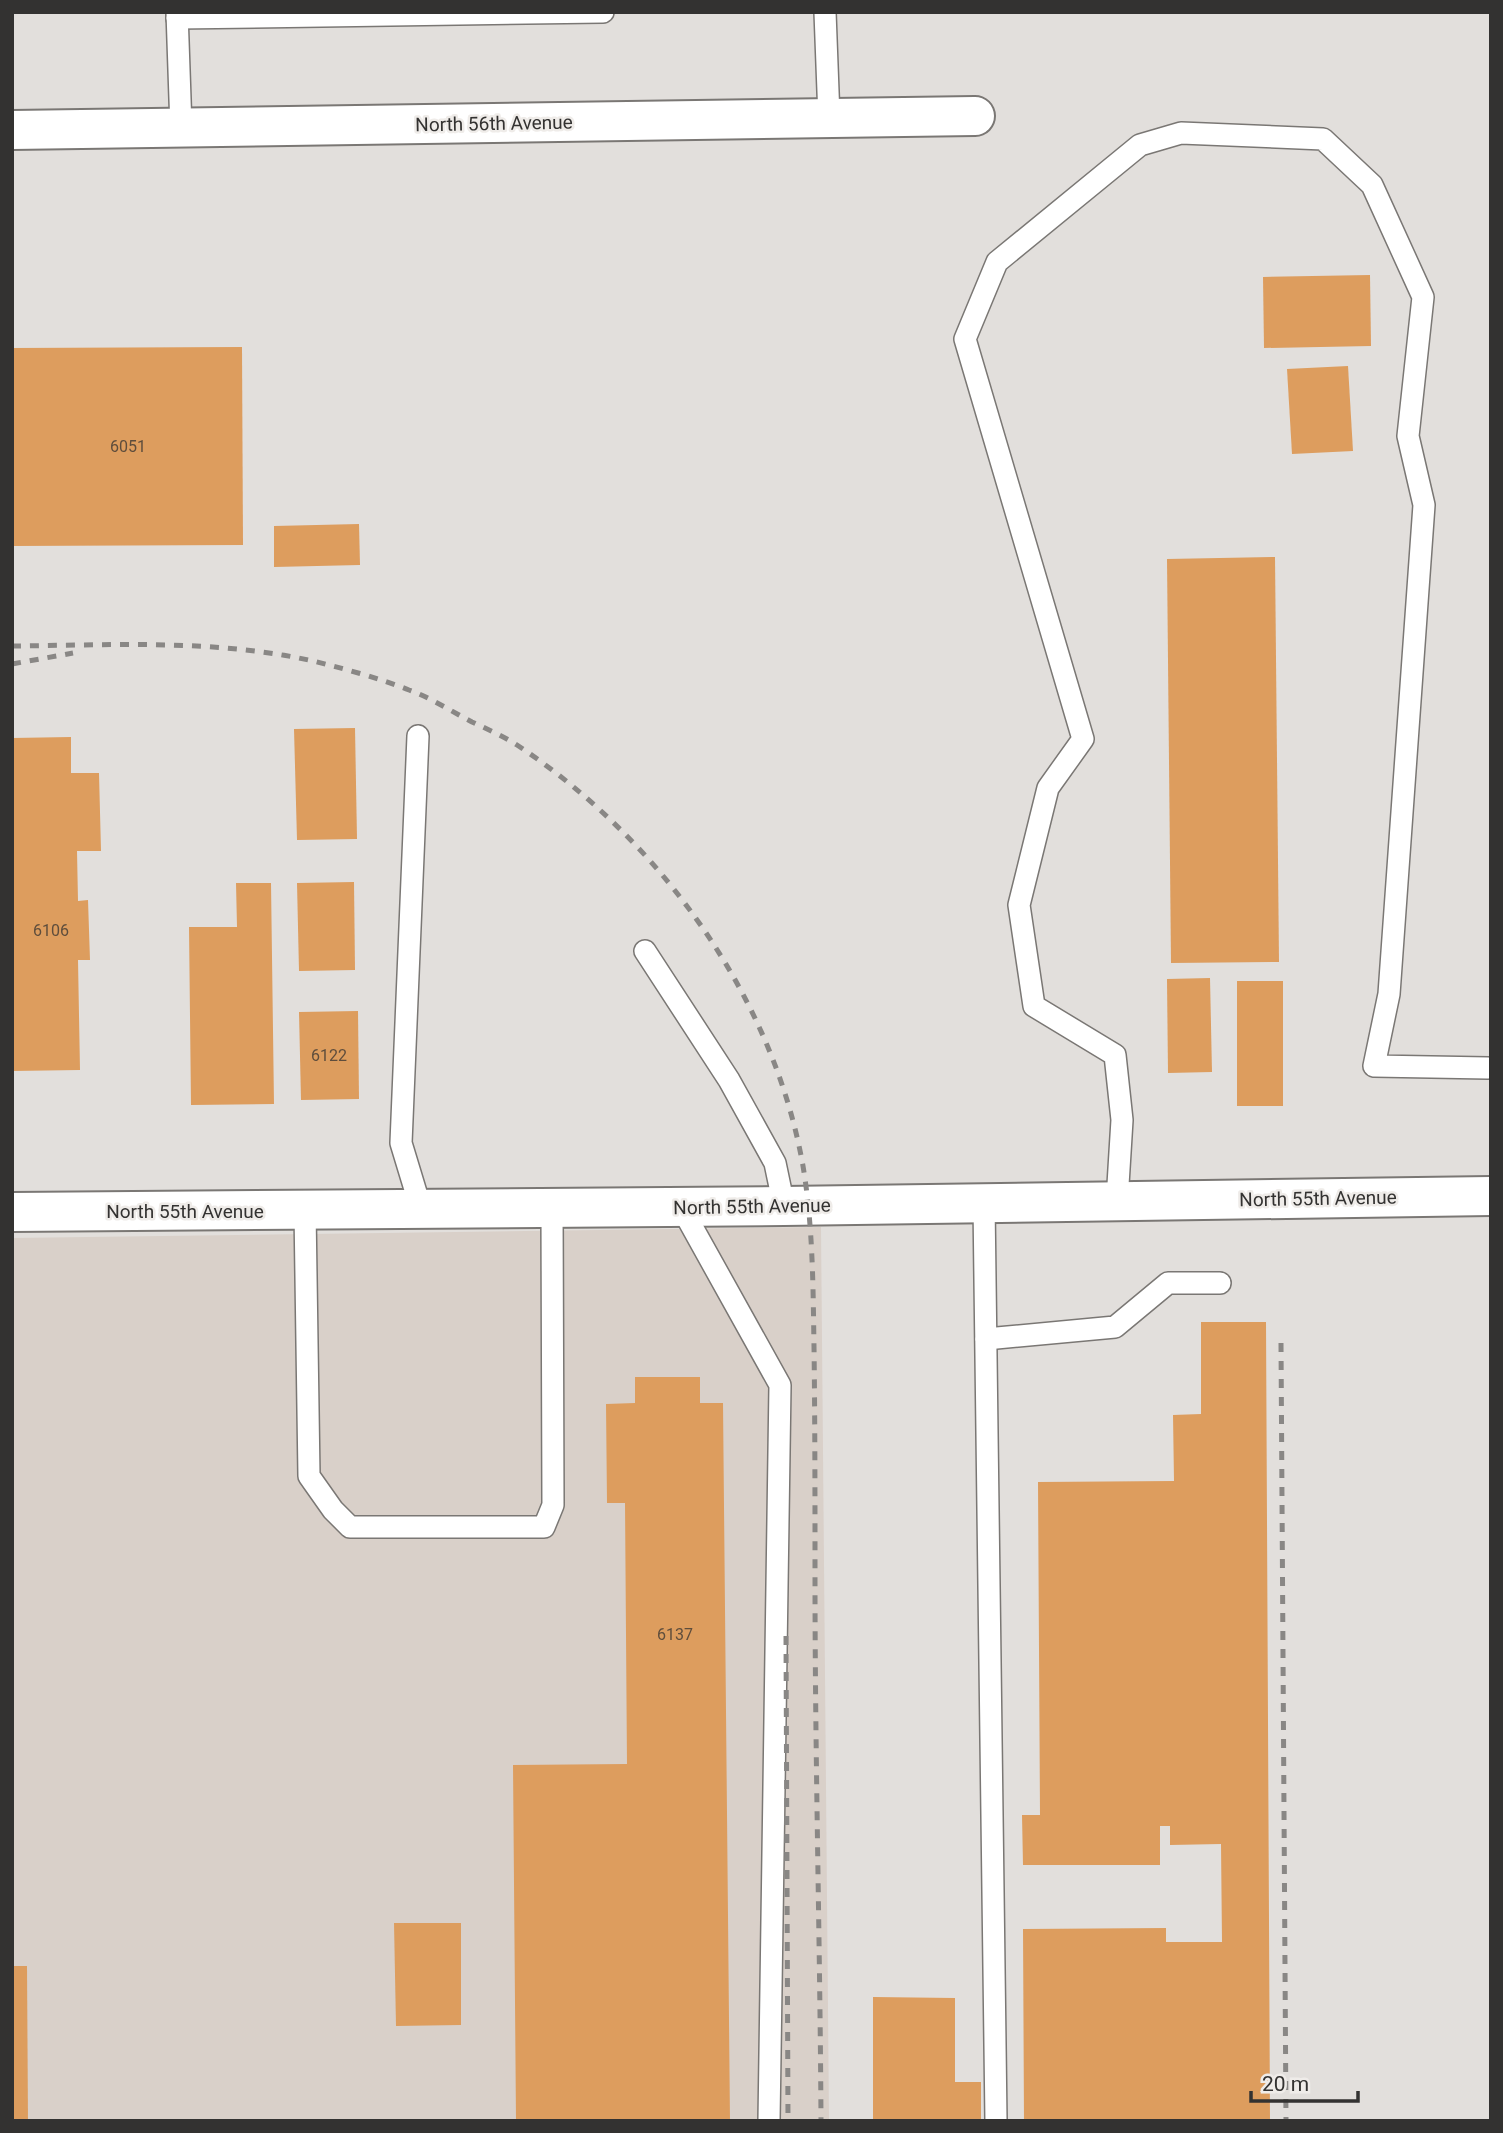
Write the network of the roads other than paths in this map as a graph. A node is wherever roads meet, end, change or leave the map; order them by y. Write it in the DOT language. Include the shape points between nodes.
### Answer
graph roads {
  1 [pos="603,12"];
  2 [pos="825,12"];
  3 [pos="177,15"];
  4 [pos="975,116"];
  5 [pos="829,118"];
  6 [pos="181,128"];
  7 [pos="12,130"];
  8 [pos="418,736"];
  9 [pos="645,951"];
  10 [pos="1488,1068"];
  11 [pos="1491,1196"];
  12 [pos="1117,1201"];
  13 [pos="984,1203"];
  14 [pos="784,1206"];
  15 [pos="681,1207"];
  16 [pos="552,1208"];
  17 [pos="421,1209"];
  18 [pos="304,1210"];
  19 [pos="12,1212"];
  20 [pos="1220,1283"];
  21 [pos="986,1339"];
  22 [pos="769,2121"];
  23 [pos="996,2121"];
  1 -- 3 [label="lane"];
  2 -- 5 [label="lane"];
  3 -- 6 [label="lane"];
  4 -- 5 [label="street, North 56th Avenue"];
  5 -- 6 [label="street, North 56th Avenue"];
  6 -- 7 [label="street, North 56th Avenue"];
  8 -- 17 [label="lane" via="401,1143"];
  9 -- 14 [label="lane" via="729,1080 775,1163"];
  10 -- 12 [label="lane" via="1374,1066 1389,993 1424,505 1408,436 1423,297 1372,185 1323,139 1181,133 1140,145 997,262 965,339 1083,739 1048,788 1019,905 1034,1006 1115,1055 1122,1120"];
  11 -- 12 [label="street, North 55th Avenue"];
  12 -- 13 [label="street, North 55th Avenue"];
  13 -- 14 [label="street, North 55th Avenue"];
  13 -- 21 [label="lane"];
  14 -- 15 [label="street, North 55th Avenue"];
  15 -- 16 [label="street, North 55th Avenue"];
  15 -- 22 [label="lane" via="780,1385"];
  16 -- 17 [label="street, North 55th Avenue"];
  16 -- 18 [label="lane" via="553,1505 544,1527 350,1527 333,1510 309,1476"];
  17 -- 18 [label="street, North 55th Avenue"];
  18 -- 19 [label="street, North 55th Avenue"];
  20 -- 21 [label="lane" via="1168,1283 1115,1327"];
  21 -- 23 [label="lane"];
}
